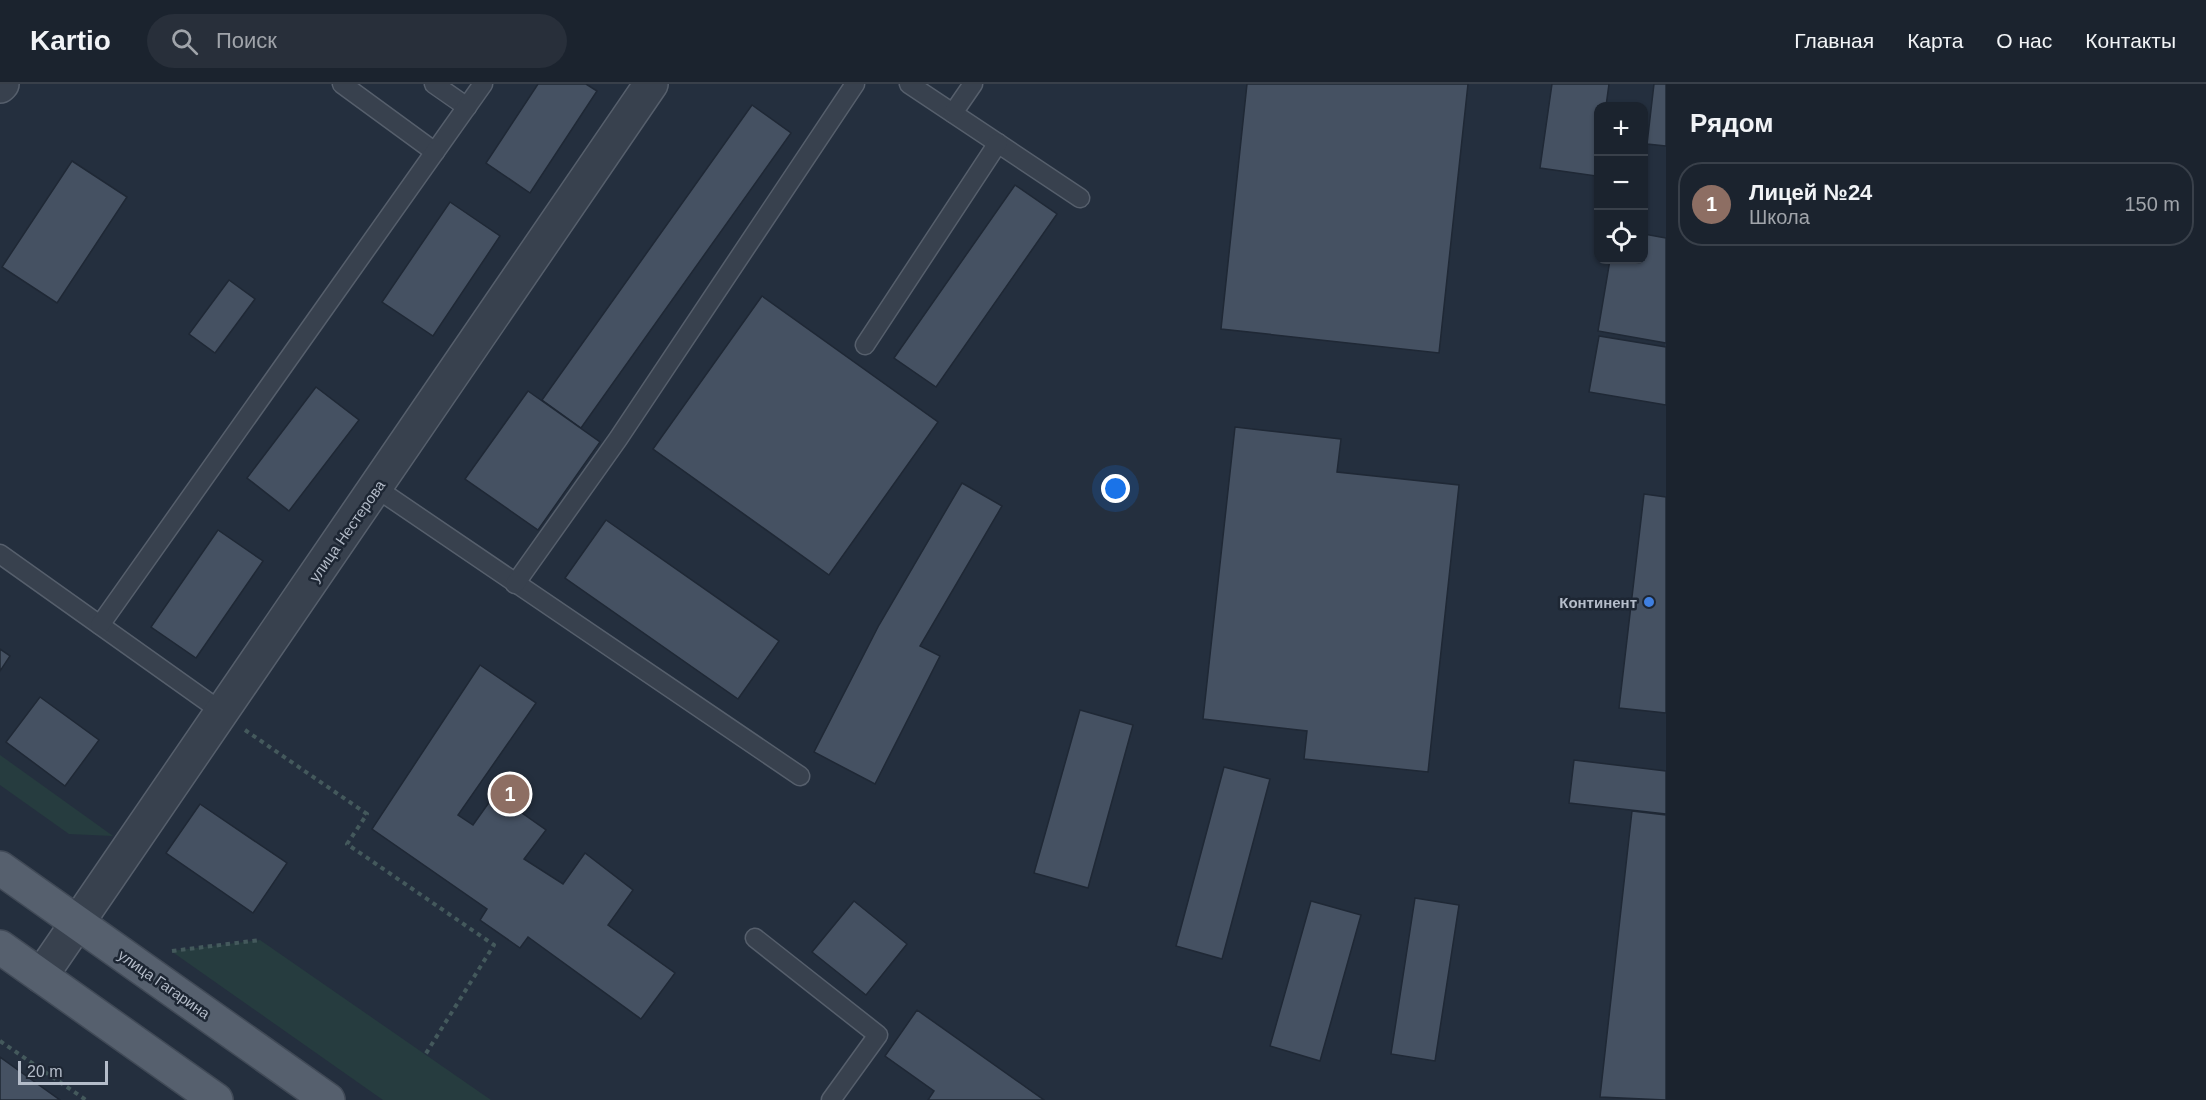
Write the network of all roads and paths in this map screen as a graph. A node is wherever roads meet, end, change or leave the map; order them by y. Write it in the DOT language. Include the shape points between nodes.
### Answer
graph roads {
  1 [pos="342,84"];
  2 [pos="434,84"];
  3 [pos="483,84"];
  4 [pos="651,84"];
  5 [pos="855,84"];
  6 [pos="909,84"];
  7 [pos="973,84"];
  8 [pos="467,107"];
  9 [pos="954,113"];
  10 [pos="998,144"];
  11 [pos="435,152"];
  12 [pos="1080,198"];
  13 [pos="865,345"];
  14 [pos="376,488"];
  15 [pos="0,554"];
  16 [pos="515,584"];
  17 [pos="100,625"];
  18 [pos="232,720"];
  19 [pos="800,777"];
  20 [pos="0,868"];
  21 [pos="79,924"];
  22 [pos="755,938"];
  23 [pos="260,940"];
  24 [pos="0,947"];
  25 [pos="171,951"];
  26 [pos="41,976"];
  27 [pos="0,1041"];
  28 [pos="425,1054"];
  29 [pos="86,1100"];
  30 [pos="216,1100"];
  31 [pos="328,1100"];
  32 [pos="831,1100"];
  1 -- 11 [label="lane"];
  2 -- 8 [label="lane"];
  3 -- 8 [label="lane"];
  4 -- 14 [label="street, улица Нестерова"];
  5 -- 16 [label="lane" via="618,439"];
  6 -- 9 [label="lane"];
  7 -- 9 [label="lane"];
  8 -- 11 [label="lane"];
  9 -- 10 [label="lane"];
  10 -- 12 [label="lane"];
  10 -- 13 [label="lane"];
  11 -- 17 [label="lane"];
  14 -- 16 [label="lane"];
  14 -- 18 [label="street, улица Нестерова"];
  15 -- 17 [label="lane"];
  16 -- 19 [label="lane"];
  17 -- 18 [label="lane"];
  18 -- 21 [label="street, улица Нестерова" via="128,847"];
  18 -- 28 [label="path" via="367,814 347,844 494,945"];
  20 -- 21 [label="main road, улица Гагарина"];
  21 -- 26 [label="street, улица Нестерова"];
  21 -- 31 [label="main road, улица Гагарина"];
  22 -- 32 [label="lane" via="878,1035"];
  23 -- 25 [label="path"];
  24 -- 26 [label="main road"];
  26 -- 30 [label="main road"];
  27 -- 29 [label="path"];
}
